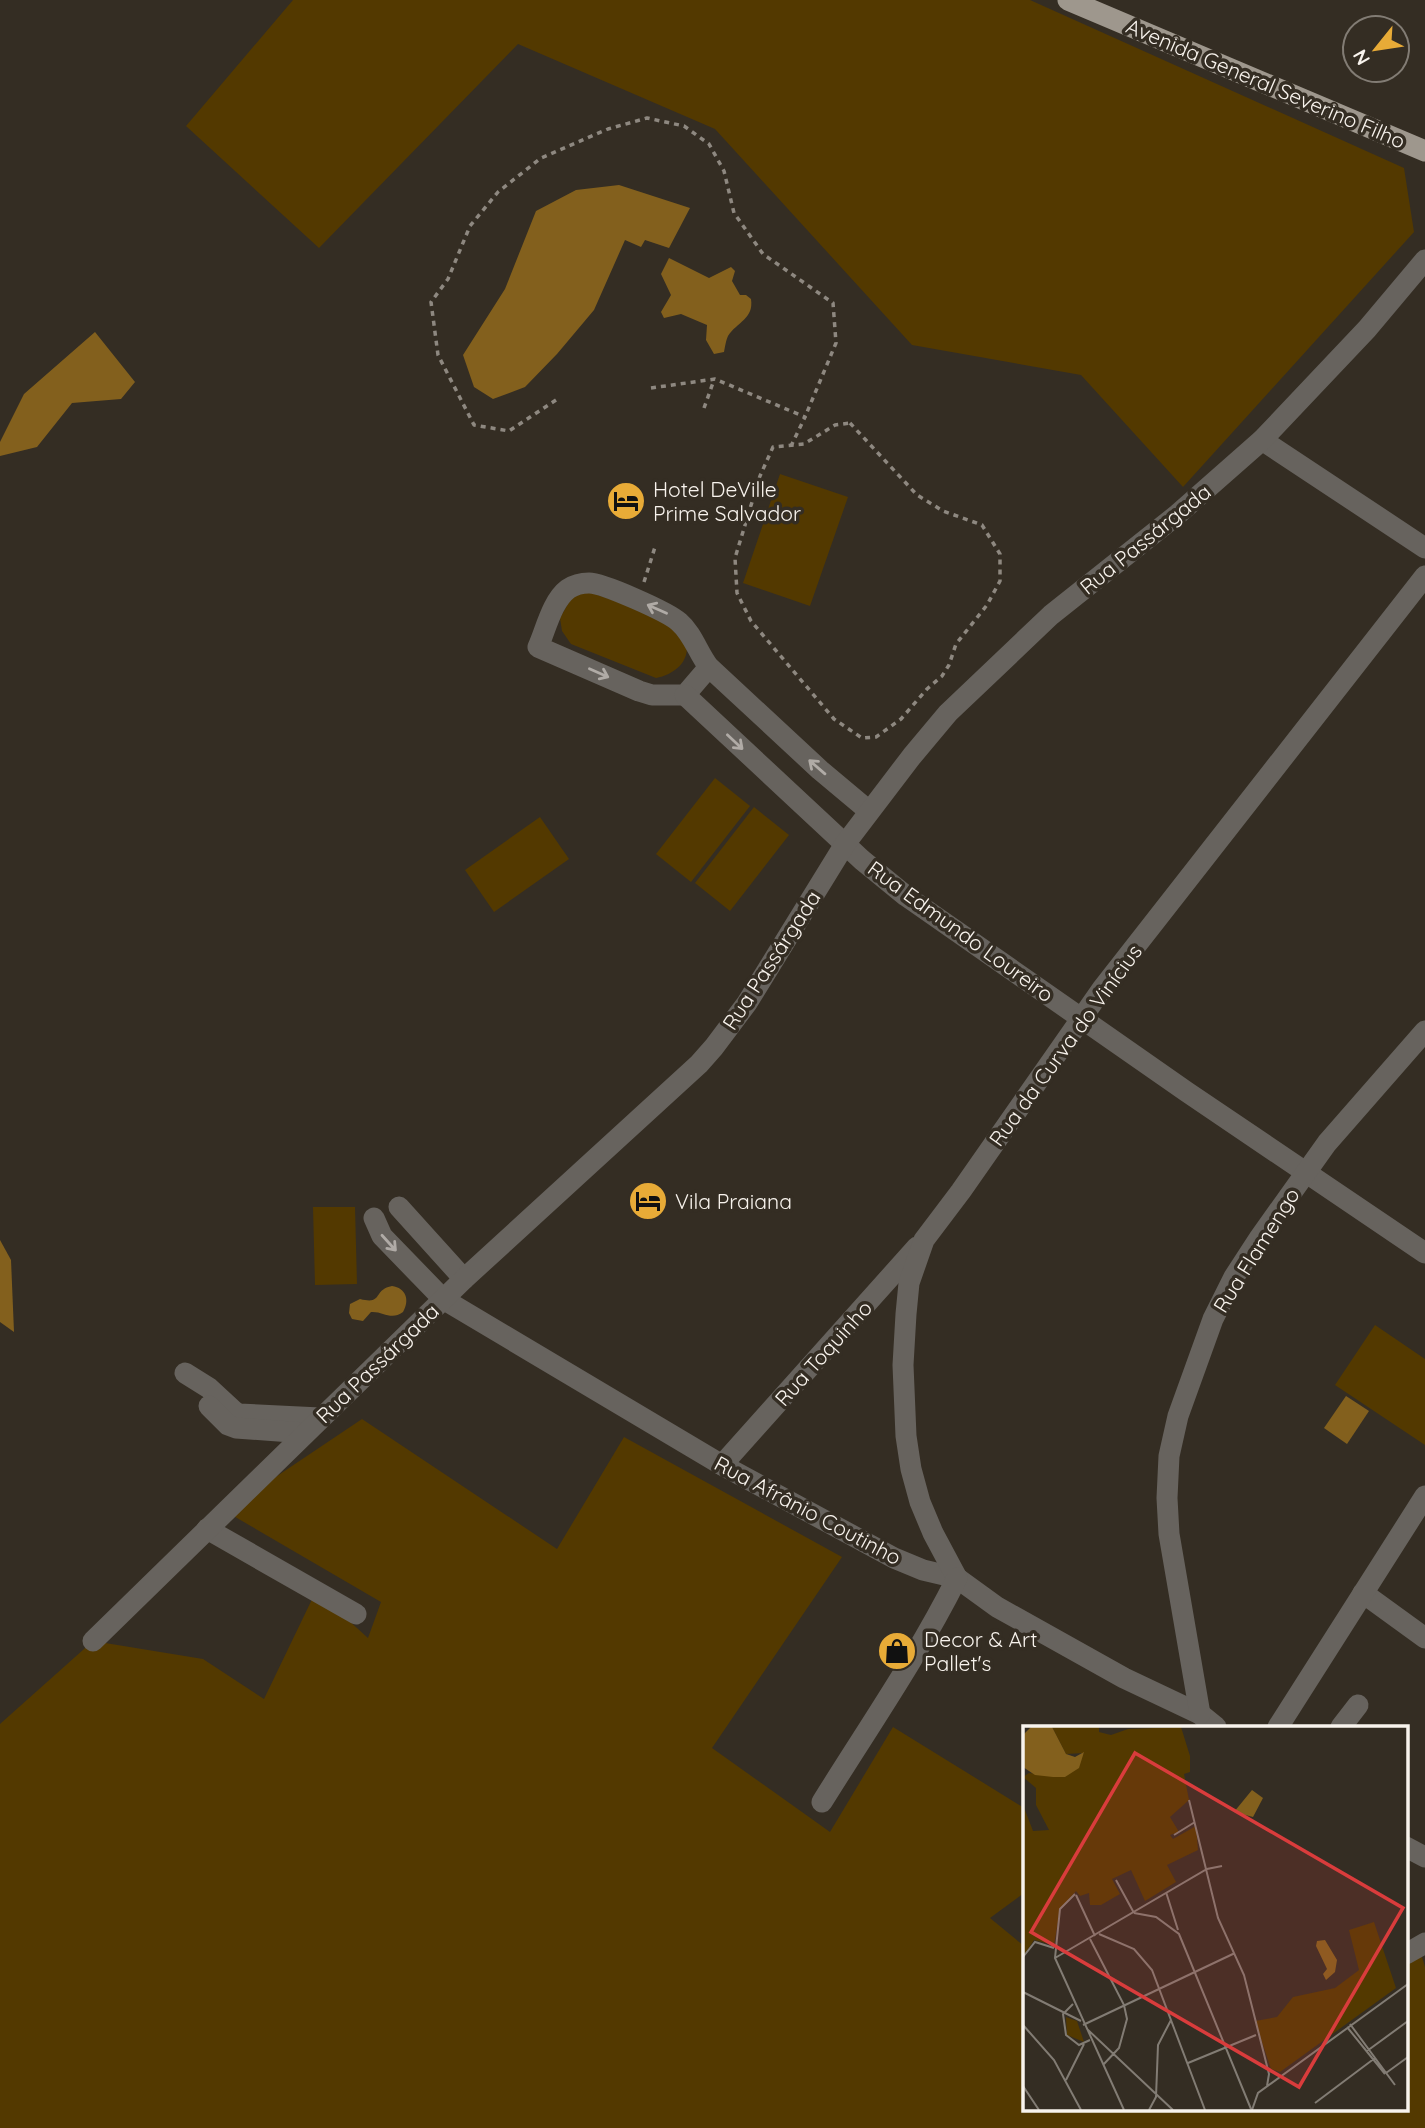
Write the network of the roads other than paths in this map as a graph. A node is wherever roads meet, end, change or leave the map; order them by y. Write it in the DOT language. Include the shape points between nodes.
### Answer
graph roads {
  1 [pos="1068,0"];
  2 [pos="1425,151"];
  3 [pos="1425,260"];
  4 [pos="1262,440"];
  5 [pos="1425,548"];
  6 [pos="1425,576"];
  7 [pos="709,667"];
  8 [pos="685,695"];
  9 [pos="869,811"];
  10 [pos="845,844"];
  11 [pos="1082,1017"];
  12 [pos="1425,1031"];
  13 [pos="1305,1172"];
  14 [pos="399,1207"];
  15 [pos="374,1218"];
  16 [pos="923,1240"];
  17 [pos="1425,1253"];
  18 [pos="464,1279"];
  19 [pos="443,1299"];
  20 [pos="320,1418"];
  21 [pos="305,1433"];
  22 [pos="723,1465"];
  23 [pos="1425,1496"];
  24 [pos="207,1529"];
  25 [pos="957,1578"];
  26 [pos="1363,1593"];
  27 [pos="356,1614"];
  28 [pos="1425,1638"];
  29 [pos="93,1641"];
  30 [pos="1358,1705"];
  31 [pos="1208,1721"];
  32 [pos="1279,1726"];
  33 [pos="1342,1726"];
  34 [pos="822,1802"];
  35 [pos="1408,1848"];
  36 [pos="1425,1857"];
  37 [pos="1425,1943"];
  38 [pos="1408,1953"];
  1 -- 2 [label="main road, Avenida General Severino Filho"];
  3 -- 4 [label="street, Rua Passárgada"];
  4 -- 5 [label="street"];
  4 -- 9 [label="street, Rua Passárgada" via="1051,615 974,687"];
  6 -- 11 [label="street, Rua da Curva do Vinícius"];
  7 -- 8 [label="street"];
  7 -- 8 [label="street, one-way" via="687,630 670,615 591,582 566,590 538,647 639,691"];
  9 -- 7 [label="street, one-way"];
  8 -- 10 [label="street, Rua Edmundo Loureiro, one-way"];
  9 -- 10 [label="street, Rua Passárgada"];
  10 -- 11 [label="street, Rua Edmundo Loureiro" via="905,896"];
  10 -- 18 [label="street, Rua Passárgada" via="747,1003 714,1047"];
  11 -- 13 [label="street, Rua Edmundo Loureiro"];
  11 -- 16 [label="street, Rua da Curva do Vinícius"];
  12 -- 13 [label="street, Rua Flamengo"];
  13 -- 17 [label="street, Rua Edmundo Loureiro"];
  13 -- 31 [label="street, Rua Flamengo" via="1234,1277 1213,1319 1178,1416 1169,1456 1170,1534"];
  14 -- 18 [label="street"];
  15 -- 19 [label="street, Rua Afrânio Coutinho, one-way" via="382,1236"];
  16 -- 22 [label="street, Rua Toquinho"];
  16 -- 25 [label="street, Rua da Curva do Vinícius" via="909,1283 906,1314 906,1436 920,1502"];
  18 -- 19 [label="street, Rua Passárgada"];
  19 -- 20 [label="street, Rua Passárgada"];
  19 -- 22 [label="street, Rua Afrânio Coutinho"];
  20 -- 21 [label="street, Rua Passárgada"];
  20 -- 21 [label="street" via="239,1414 185,1373 200,1397 228,1425"];
  21 -- 24 [label="street, Rua Passárgada"];
  22 -- 25 [label="street, Rua Afrânio Coutinho" via="894,1558"];
  23 -- 26 [label="street"];
  24 -- 27 [label="street"];
  24 -- 29 [label="street, Rua Passárgada"];
  25 -- 31 [label="street, Rua Afrânio Coutinho" via="996,1607"];
  25 -- 34 [label="street"];
  26 -- 28 [label="street"];
  26 -- 32 [label="street"];
  30 -- 33 [label="street"];
  35 -- 36 [label="street"];
  37 -- 38 [label="street"];
}
